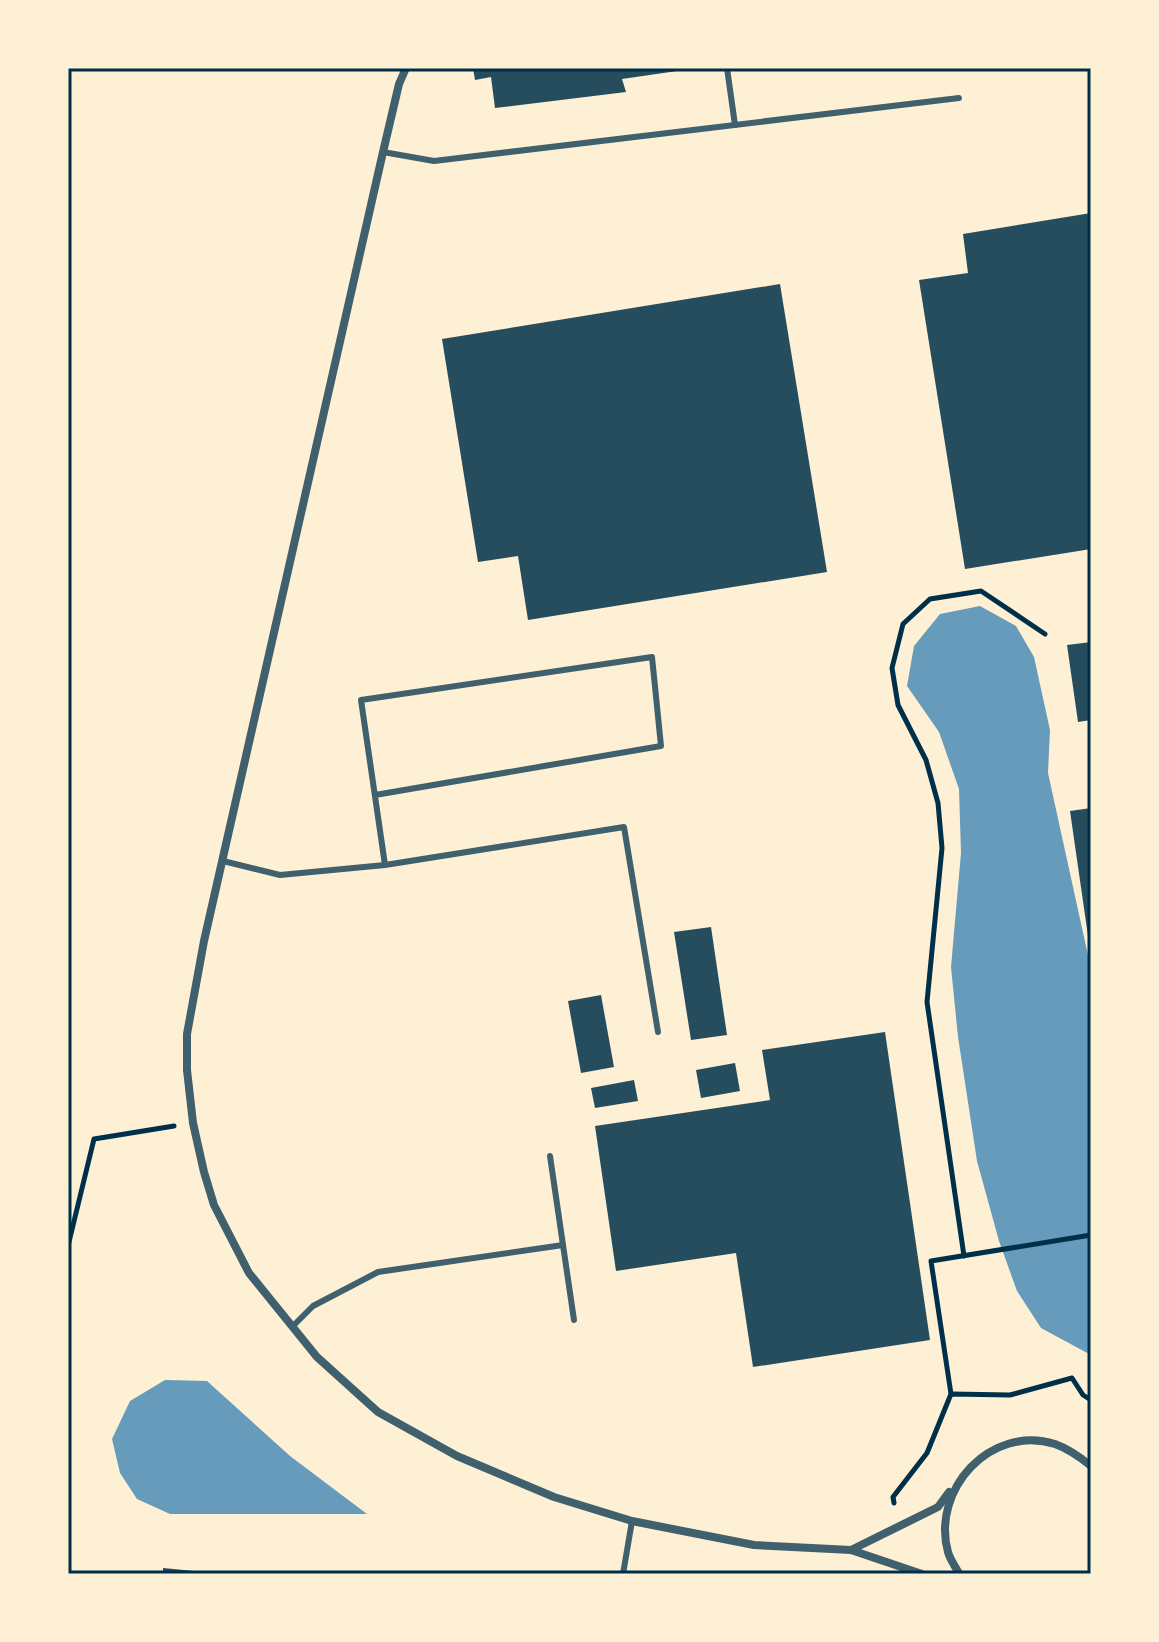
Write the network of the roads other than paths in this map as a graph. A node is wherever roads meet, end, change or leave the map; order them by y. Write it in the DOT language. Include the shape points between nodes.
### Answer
graph roads {
  1 [pos="406,68"];
  2 [pos="727,68"];
  3 [pos="959,98"];
  4 [pos="735,125"];
  5 [pos="383,152"];
  6 [pos="375,795"];
  7 [pos="223,861"];
  8 [pos="385,865"];
  9 [pos="658,1032"];
  10 [pos="550,1156"];
  11 [pos="563,1245"];
  12 [pos="574,1320"];
  13 [pos="293,1326"];
  14 [pos="1075,1453"];
  15 [pos="1091,1457"];
  16 [pos="1091,1466"];
  17 [pos="962,1475"];
  18 [pos="632,1521"];
  19 [pos="851,1550"];
  20 [pos="623,1574"];
  21 [pos="922,1574"];
  22 [pos="959,1574"];
  1 -- 5 [label="street"];
  2 -- 4 [label="lane"];
  3 -- 4 [label="lane"];
  4 -- 5 [label="lane" via="434,161"];
  5 -- 7 [label="street"];
  6 -- 6 [label="lane" via="361,700 652,657 661,746"];
  6 -- 8 [label="lane"];
  7 -- 8 [label="lane" via="280,875"];
  7 -- 13 [label="street" via="187,1034 193,1123 214,1205 249,1273"];
  8 -- 9 [label="lane" via="624,827"];
  10 -- 11 [label="lane"];
  11 -- 12 [label="lane"];
  11 -- 13 [label="lane" via="378,1272 313,1306"];
  13 -- 18 [label="street" via="317,1357 378,1412 457,1456 554,1497"];
  14 -- 15 [label="street"];
  14 -- 16 [label="street"];
  14 -- 17 [label="street" via="1052,1443 1015,1443 980,1457"];
  17 -- 19 [label="street" via="938,1507"];
  17 -- 22 [label="street" via="949,1499 944,1525 948,1553"];
  18 -- 19 [label="street" via="754,1545"];
  18 -- 20 [label="lane"];
  19 -- 21 [label="street"];
}
